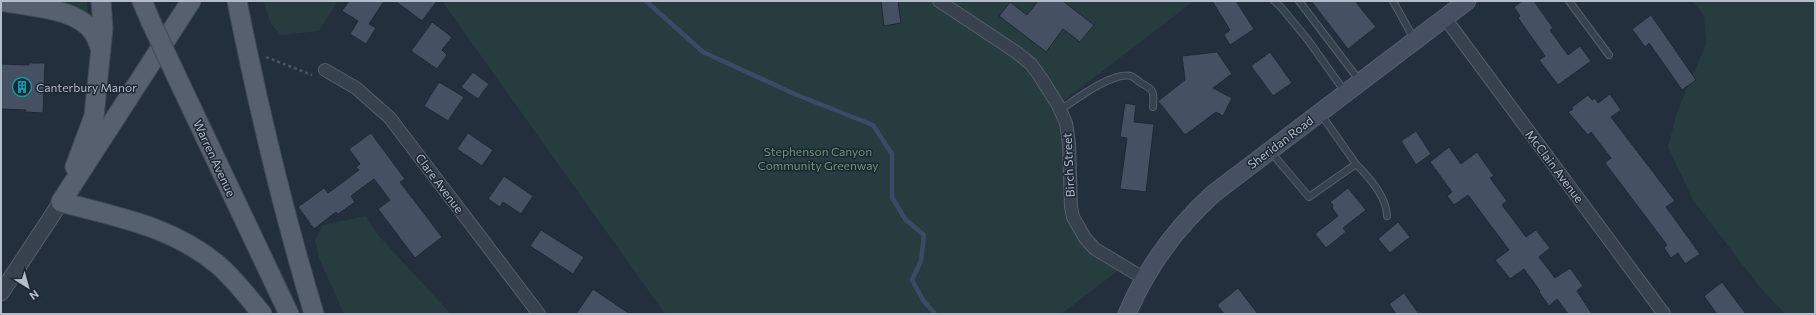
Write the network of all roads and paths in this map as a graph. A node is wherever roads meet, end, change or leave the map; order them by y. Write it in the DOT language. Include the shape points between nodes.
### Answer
graph roads {
  1 [pos="1,1"];
  2 [pos="101,1"];
  3 [pos="142,1"];
  4 [pos="192,1"];
  5 [pos="238,1"];
  6 [pos="939,1"];
  7 [pos="1274,1"];
  8 [pos="1298,1"];
  9 [pos="1393,1"];
  10 [pos="1467,1"];
  11 [pos="1569,1"];
  12 [pos="1445,18"];
  13 [pos="1414,41"];
  14 [pos="101,50"];
  15 [pos="1609,55"];
  16 [pos="263,56"];
  17 [pos="322,74"];
  18 [pos="1360,82"];
  19 [pos="1346,93"];
  20 [pos="1153,107"];
  21 [pos="1060,110"];
  22 [pos="1320,112"];
  23 [pos="1269,150"];
  24 [pos="1356,164"];
  25 [pos="61,202"];
  26 [pos="1387,216"];
  27 [pos="1145,279"];
  28 [pos="1,293"];
  29 [pos="262,314"];
  30 [pos="289,314"];
  31 [pos="314,314"];
  32 [pos="539,314"];
  33 [pos="1127,314"];
  34 [pos="1664,314"];
  1 -- 14 [label="main road" via="77,17 94,33"];
  2 -- 14 [label="main road"];
  3 -- 30 [label="main road, Warren Avenue, bridge"];
  4 -- 25 [label="main road"];
  5 -- 31 [label="main road" via="250,64 290,233"];
  6 -- 21 [label="street, Birch Street" via="1031,64"];
  7 -- 19 [label="lane" via="1308,40"];
  8 -- 18 [label="lane"];
  9 -- 13 [label="lane"];
  10 -- 12 [label="main road, Sheridan Road"];
  11 -- 15 [label="lane"];
  12 -- 13 [label="main road, Sheridan Road"];
  12 -- 34 [label="street, McClain Avenue"];
  13 -- 18 [label="main road, Sheridan Road"];
  14 -- 25 [label="main road" via="94,116"];
  16 -- 17 [label="path"];
  17 -- 32 [label="street, Clare Avenue" via="356,88 390,118"];
  18 -- 19 [label="main road, Sheridan Road"];
  19 -- 22 [label="main road, Sheridan Road"];
  20 -- 21 [label="lane" via="1154,94 1151,88 1130,76 1115,77"];
  21 -- 27 [label="street, Birch Street" via="1066,123 1069,144 1073,217 1085,238 1095,249"];
  22 -- 23 [label="main road, Sheridan Road"];
  22 -- 24 [label="lane"];
  23 -- 24 [label="lane" via="1310,197"];
  23 -- 27 [label="main road, Sheridan Road" via="1192,214"];
  24 -- 26 [label="lane" via="1380,194"];
  25 -- 28 [label="street"];
  25 -- 29 [label="main road" via="142,223 181,239 218,265"];
  27 -- 33 [label="main road, Sheridan Road"];
}
